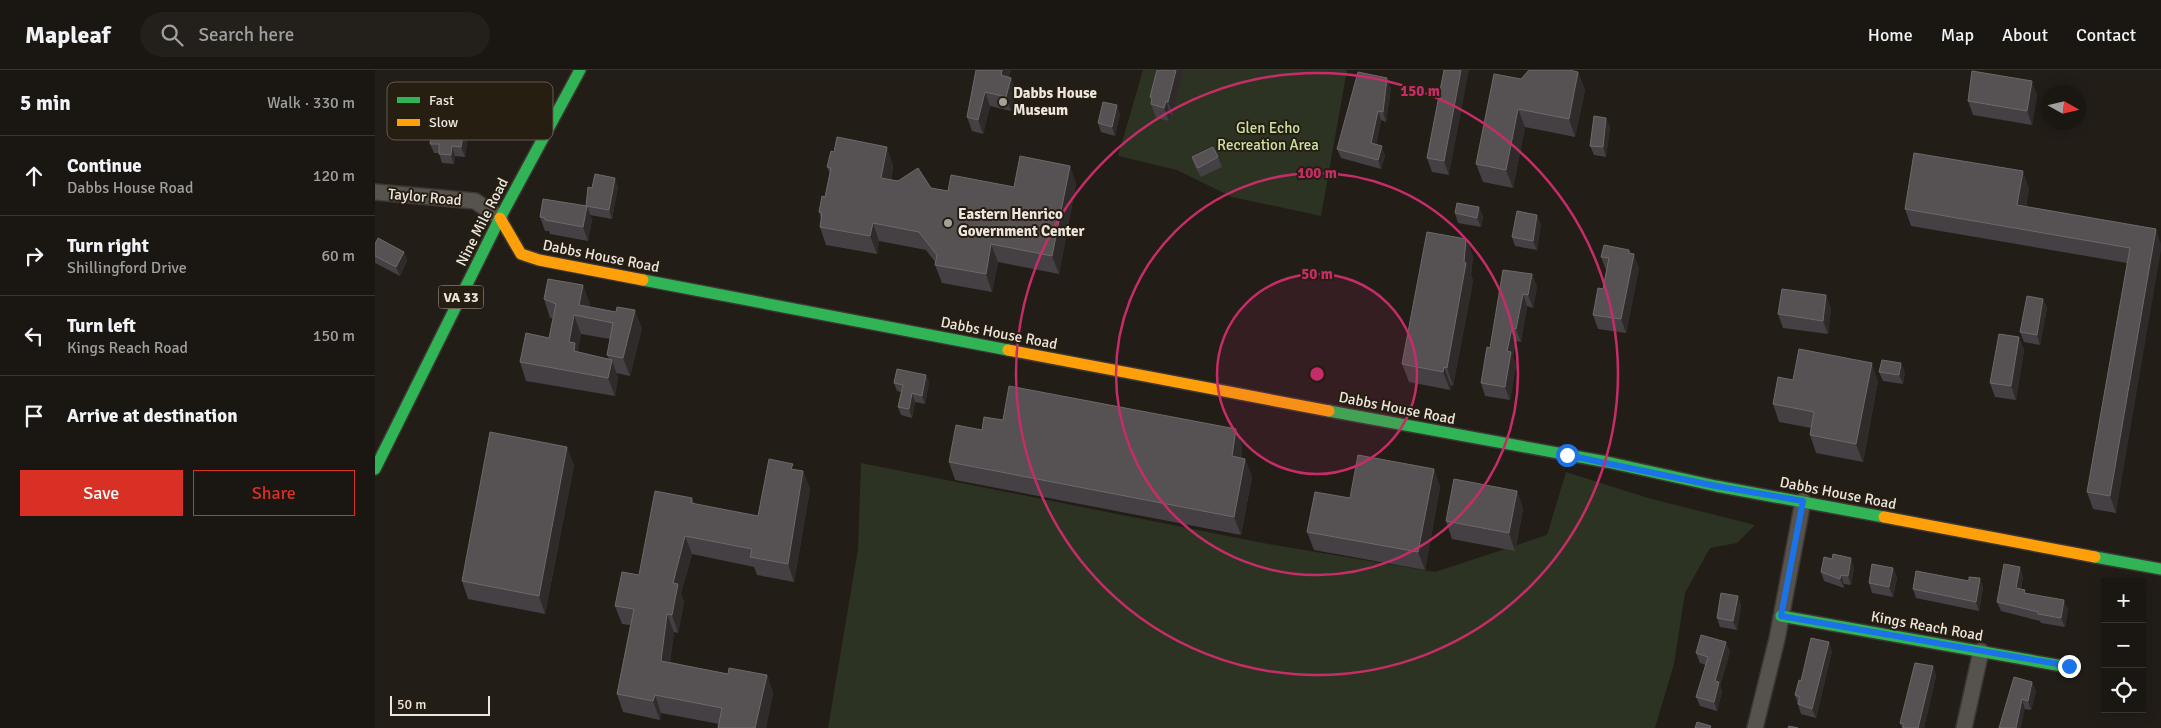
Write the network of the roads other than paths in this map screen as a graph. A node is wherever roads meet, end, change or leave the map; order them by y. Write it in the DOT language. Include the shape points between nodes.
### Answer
graph roads {
  1 [pos="580,70"];
  2 [pos="553,120"];
  3 [pos="542,140"];
  4 [pos="375,192"];
  5 [pos="500,218"];
  6 [pos="375,469"];
  7 [pos="1803,501"];
  8 [pos="2161,569"];
  9 [pos="1781,616"];
  10 [pos="1981,651"];
  11 [pos="2069,666"];
  12 [pos="1755,728"];
  13 [pos="1964,728"];
  1 -- 2 [label="street, Nine Mile Road / VA 33"];
  3 -- 5 [label="street, Nine Mile Road / VA 33"];
  4 -- 5 [label="street, Taylor Road" via="475,201"];
  5 -- 6 [label="street, Nine Mile Road / VA 33"];
  5 -- 7 [label="street, Dabbs House Road" via="521,254 539,260"];
  7 -- 8 [label="street, Dabbs House Road"];
  7 -- 9 [label="street"];
  9 -- 10 [label="street, Kings Reach Road"];
  9 -- 12 [label="street"];
  10 -- 11 [label="street, Kings Reach Road"];
  10 -- 13 [label="street"];
}
